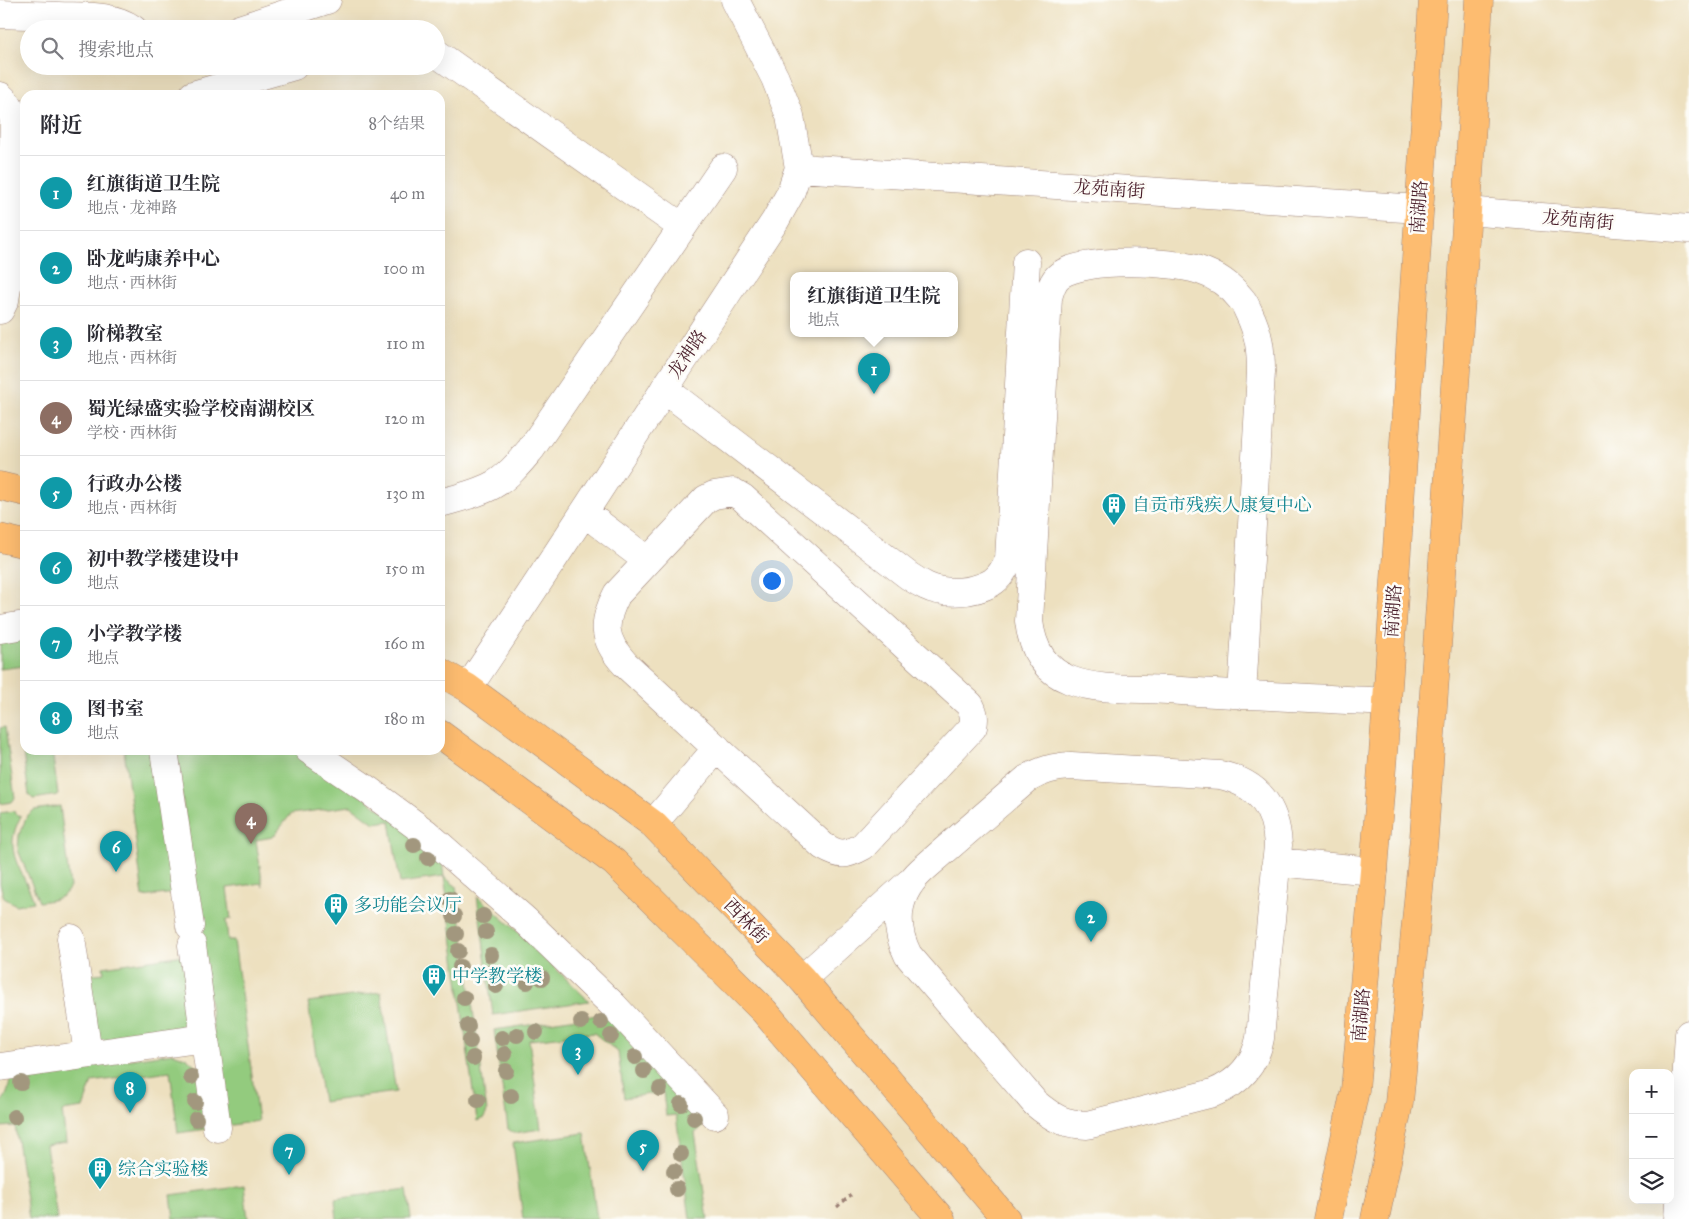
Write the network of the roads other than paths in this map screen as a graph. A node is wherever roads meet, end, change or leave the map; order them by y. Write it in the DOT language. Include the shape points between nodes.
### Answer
graph roads {
  1 [pos="327,0"];
  2 [pos="735,0"];
  3 [pos="1433,0"];
  4 [pos="1479,0"];
  5 [pos="0,14"];
  6 [pos="115,20"];
  7 [pos="266,20"];
  8 [pos="445,59"];
  9 [pos="263,75"];
  10 [pos="210,90"];
  11 [pos="0,96"];
  12 [pos="723,168"];
  13 [pos="799,168"];
  14 [pos="1419,209"];
  15 [pos="1467,211"];
  16 [pos="682,227"];
  17 [pos="1689,229"];
  18 [pos="1026,262"];
  19 [pos="0,310"];
  20 [pos="664,389"];
  21 [pos="0,486"];
  22 [pos="20,491"];
  23 [pos="445,502"];
  24 [pos="585,513"];
  25 [pos="0,538"];
  26 [pos="20,543"];
  27 [pos="648,561"];
  28 [pos="20,626"];
  29 [pos="0,629"];
  30 [pos="445,675"];
  31 [pos="468,688"];
  32 [pos="1242,695"];
  33 [pos="1387,702"];
  34 [pos="445,738"];
  35 [pos="717,748"];
  36 [pos="165,755"];
  37 [pos="316,755"];
  38 [pos="653,824"];
  39 [pos="1276,862"];
  40 [pos="1374,871"];
  41 [pos="914,878"];
  42 [pos="72,938"];
  43 [pos="802,979"];
  44 [pos="1689,1034"];
  45 [pos="205,1038"];
  46 [pos="88,1054"];
  47 [pos="15,1071"];
  48 [pos="715,1115"];
  49 [pos="218,1128"];
  50 [pos="941,1219"];
  51 [pos="1006,1219"];
  52 [pos="1328,1219"];
  53 [pos="1375,1219"];
  54 [pos="1678,1219"];
  1 -- 7 [label="street"];
  2 -- 13 [label="street, 龙神路" via="776,78 790,116"];
  3 -- 14 [label="main road, 南湖路"];
  4 -- 15 [label="main road"];
  5 -- 6 [label="street"];
  8 -- 16 [label="street"];
  9 -- 10 [label="street"];
  11 -- 19 [label="street" via="11,107 14,116 7,287"];
  12 -- 16 [label="street"];
  13 -- 14 [label="street, 龙苑南街"];
  13 -- 20 [label="street, 龙神路" via="790,194 775,221"];
  14 -- 33 [label="main road, 南湖路"];
  15 -- 17 [label="street, 龙苑南街"];
  15 -- 53 [label="main road" via="1422,856 1399,1102"];
  16 -- 23 [label="street" via="531,450 494,485"];
  18 -- 20 [label="street" via="1009,559 1003,572 978,589 944,591 927,587 909,576"];
  20 -- 24 [label="street, 龙神路"];
  21 -- 22 [label="main road"];
  24 -- 27 [label="street"];
  24 -- 31 [label="street, 龙神路"];
  25 -- 26 [label="main road"];
  27 -- 35 [label="street" via="617,594 608,609 608,641 624,664"];
  27 -- 35 [label="street" via="706,499 733,492 970,704 975,719 973,727 863,846 844,854 823,846"];
  28 -- 29 [label="street"];
  30 -- 31 [label="main road, 西林街"];
  31 -- 38 [label="main road, 西林街"];
  32 -- 32 [label="street" via="1261,372 1257,332 1243,300 1216,276 1199,270 1180,265 1110,262 1073,269 1060,275 1048,298 1029,621 1035,649 1055,671 1069,680 1082,683"];
  32 -- 33 [label="street"];
  33 -- 40 [label="main road, 南湖路"];
  34 -- 50 [label="main road" via="620,869 764,1011"];
  35 -- 38 [label="street"];
  36 -- 49 [label="street"];
  37 -- 48 [label="street" via="426,833 526,921 614,1005"];
  38 -- 43 [label="main road, 西林街"];
  39 -- 40 [label="street"];
  39 -- 41 [label="street" via="1274,818 1259,794 1240,780 1220,775 1071,766 1042,770 1027,779"];
  39 -- 41 [label="street" via="1260,1038 1248,1068 1234,1083 1213,1093 1087,1125 1056,1119 1035,1103 908,956 898,920 902,897"];
  40 -- 52 [label="main road, 南湖路" via="1355,1090"];
  41 -- 43 [label="street"];
  42 -- 46 [label="street"];
  43 -- 51 [label="main road, 西林街"];
  44 -- 54 [label="street"];
  45 -- 46 [label="street"];
  46 -- 47 [label="street"];
}
